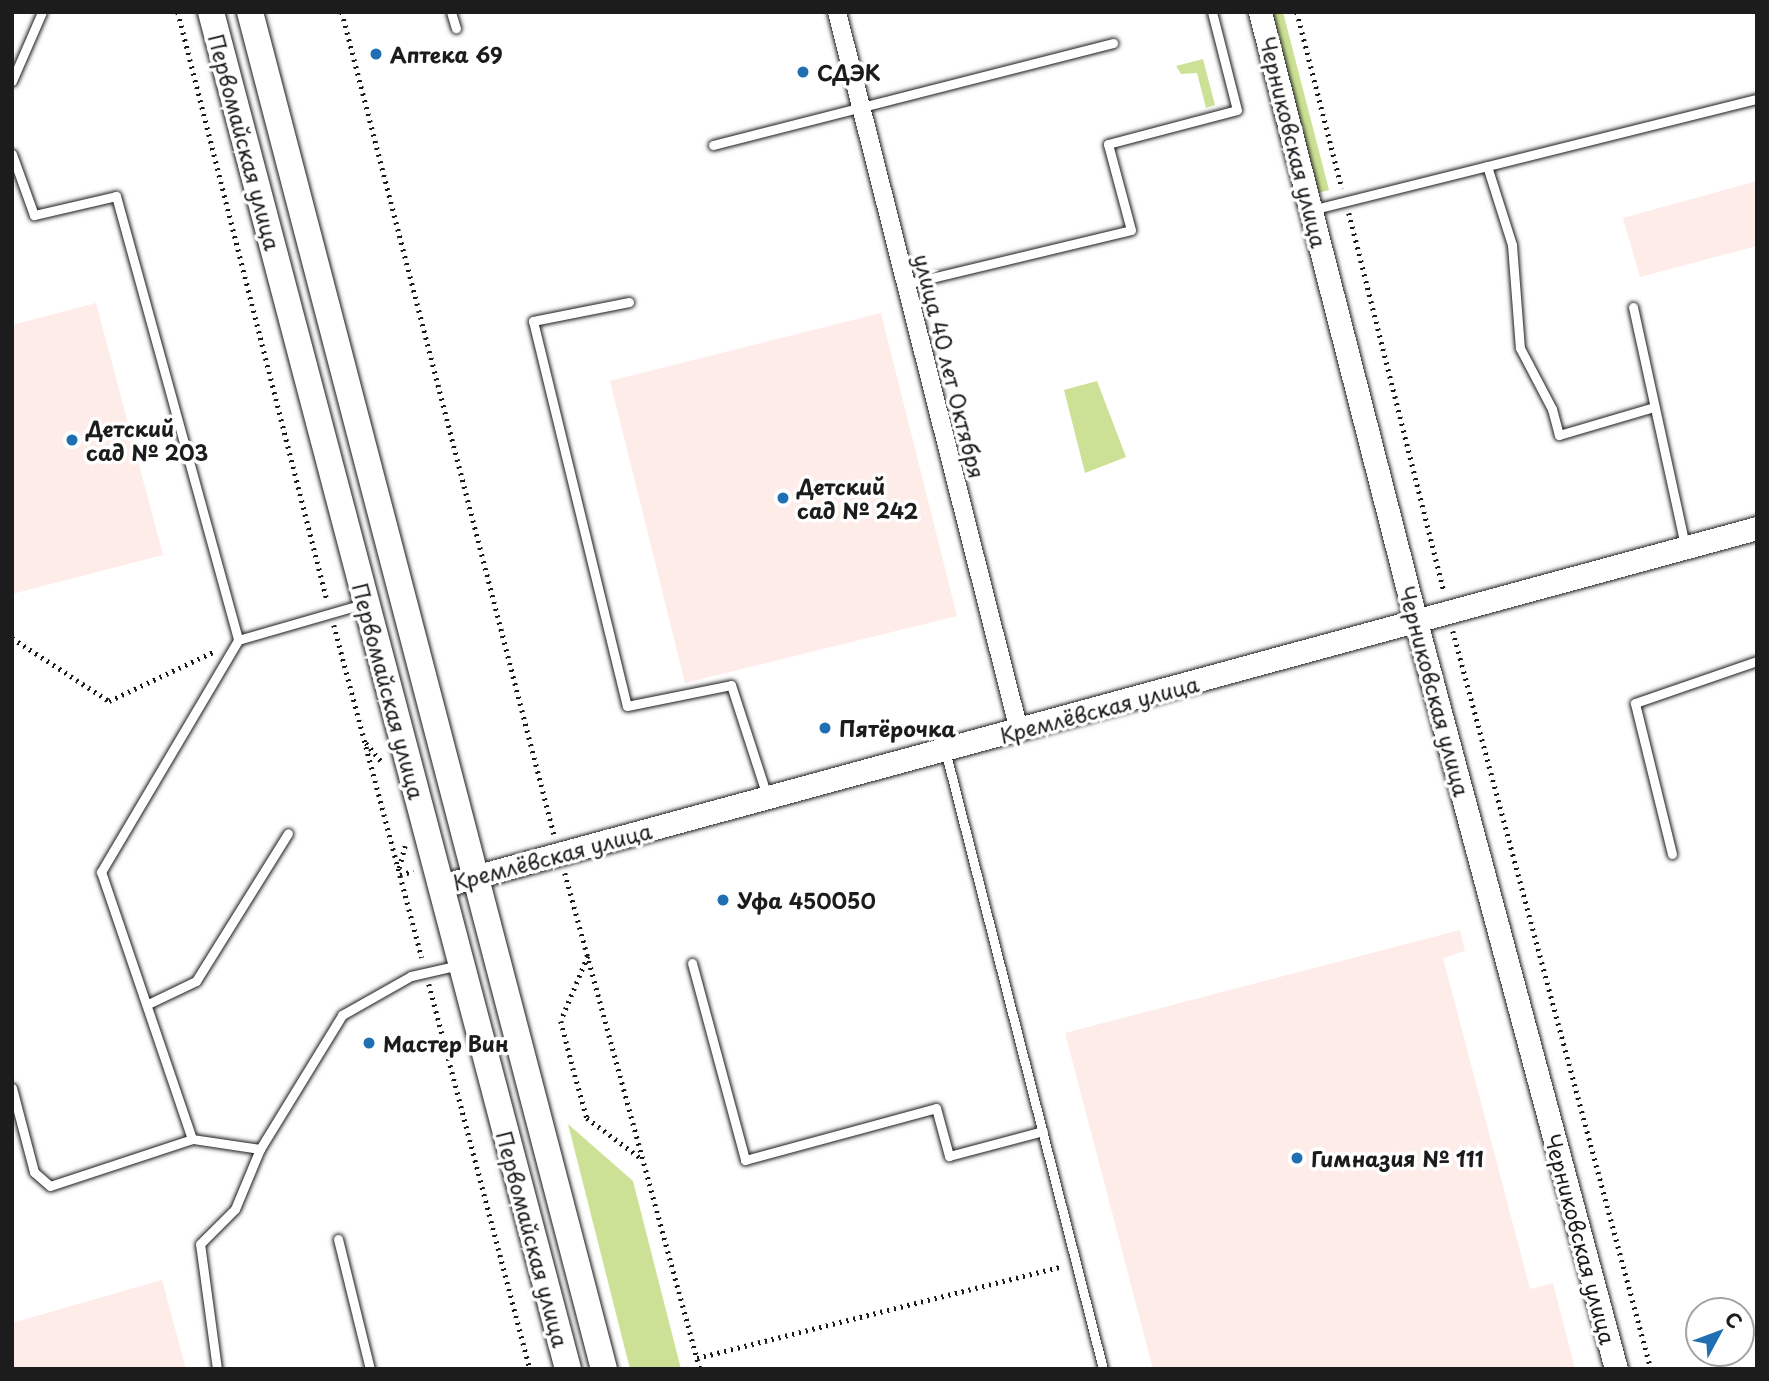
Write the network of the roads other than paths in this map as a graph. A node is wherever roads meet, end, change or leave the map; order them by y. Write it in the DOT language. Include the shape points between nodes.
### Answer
graph roads {
  1 [pos="42,12"];
  2 [pos="211,12"];
  3 [pos="250,12"];
  4 [pos="452,12"];
  5 [pos="837,12"];
  6 [pos="1212,12"];
  7 [pos="1260,12"];
  8 [pos="456,28"];
  9 [pos="1113,43"];
  10 [pos="12,81"];
  11 [pos="1757,99"];
  12 [pos="862,107"];
  13 [pos="713,145"];
  14 [pos="12,155"];
  15 [pos="1487,166"];
  16 [pos="1311,210"];
  17 [pos="906,284"];
  18 [pos="629,302"];
  19 [pos="1633,307"];
  20 [pos="1654,407"];
  21 [pos="1757,528"];
  22 [pos="1685,548"];
  23 [pos="366,603"];
  24 [pos="1416,622"];
  25 [pos="238,640"];
  26 [pos="1757,661"];
  27 [pos="1019,730"];
  28 [pos="946,750"];
  29 [pos="767,798"];
  30 [pos="288,833"];
  31 [pos="1672,854"];
  32 [pos="476,877"];
  33 [pos="440,886"];
  34 [pos="692,963"];
  35 [pos="461,964"];
  36 [pos="148,1004"];
  37 [pos="12,1088"];
  38 [pos="1043,1131"];
  39 [pos="192,1139"];
  40 [pos="260,1149"];
  41 [pos="338,1239"];
  42 [pos="218,1369"];
  43 [pos="370,1369"];
  44 [pos="568,1369"];
  45 [pos="604,1369"];
  46 [pos="1103,1369"];
  47 [pos="1616,1369"];
  1 -- 10 [label="lane"];
  2 -- 23 [label="main road, Первомайская улица"];
  3 -- 32 [label="main road, Первомайская улица"];
  4 -- 8 [label="lane"];
  5 -- 12 [label="street, улица 40 лет Октября"];
  6 -- 17 [label="lane" via="1237,110 1108,144 1131,230"];
  7 -- 16 [label="street, Черниковская улица"];
  9 -- 12 [label="lane"];
  11 -- 15 [label="lane"];
  12 -- 13 [label="lane"];
  12 -- 17 [label="street, улица 40 лет Октября"];
  14 -- 25 [label="lane" via="34,215 116,196"];
  15 -- 16 [label="lane"];
  15 -- 20 [label="lane" via="1512,245 1520,348 1552,409 1559,435"];
  16 -- 24 [label="street, Черниковская улица"];
  17 -- 27 [label="street, улица 40 лет Октября"];
  18 -- 29 [label="lane" via="533,321 627,706 731,685"];
  19 -- 20 [label="lane"];
  20 -- 22 [label="lane"];
  21 -- 22 [label="street, Кремлёвская улица"];
  22 -- 24 [label="street, Кремлёвская улица"];
  23 -- 25 [label="lane"];
  23 -- 33 [label="main road, Первомайская улица"];
  24 -- 27 [label="street, Кремлёвская улица"];
  24 -- 47 [label="street, Черниковская улица"];
  25 -- 36 [label="lane" via="101,872"];
  26 -- 31 [label="lane" via="1635,702"];
  27 -- 28 [label="street, Кремлёвская улица"];
  28 -- 29 [label="street, Кремлёвская улица"];
  28 -- 38 [label="lane"];
  29 -- 32 [label="street, Кремлёвская улица"];
  30 -- 36 [label="lane" via="196,981"];
  32 -- 33 [label="street, Кремлёвская улица"];
  32 -- 45 [label="main road, Первомайская улица"];
  33 -- 35 [label="main road, Первомайская улица"];
  34 -- 38 [label="lane" via="745,1160 936,1108 949,1156"];
  35 -- 40 [label="lane" via="426,972 342,1015"];
  35 -- 44 [label="main road, Первомайская улица"];
  36 -- 39 [label="lane"];
  37 -- 39 [label="lane" via="34,1172 50,1186"];
  38 -- 46 [label="lane"];
  39 -- 40 [label="lane"];
  40 -- 42 [label="lane" via="235,1209 200,1244"];
  41 -- 43 [label="lane"];
}
